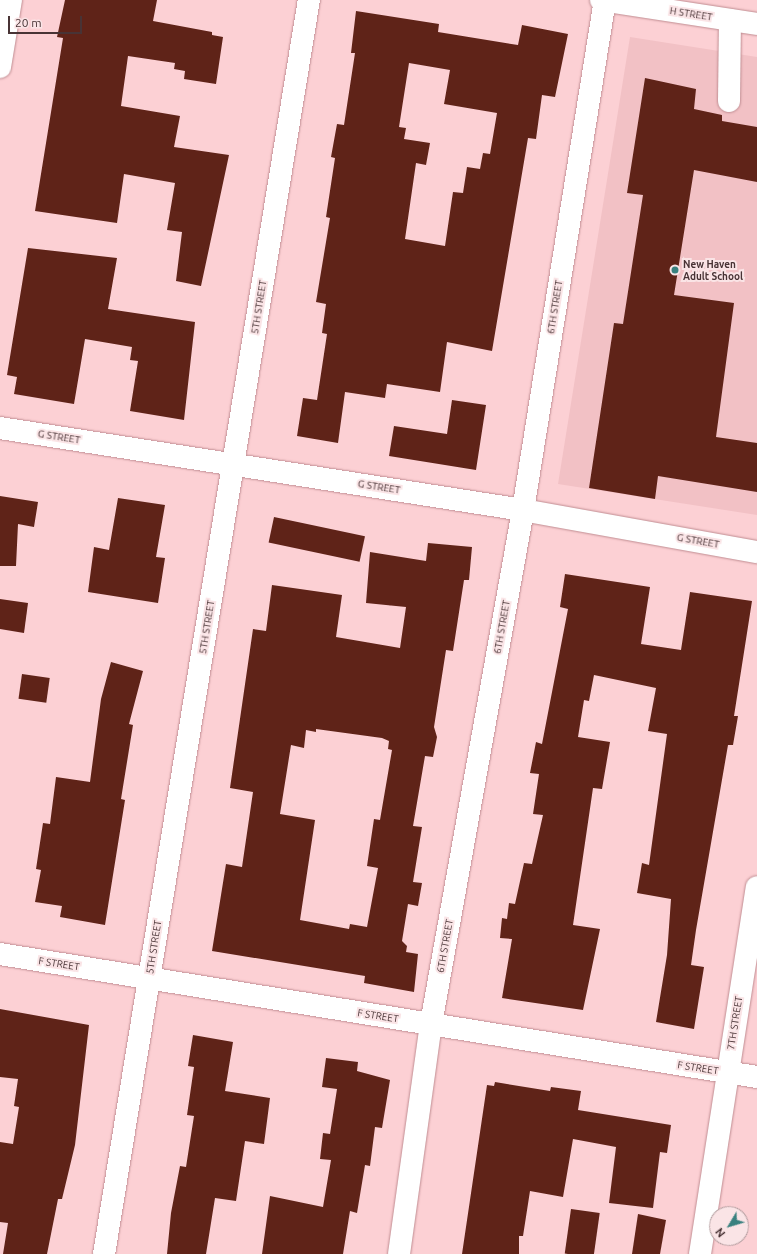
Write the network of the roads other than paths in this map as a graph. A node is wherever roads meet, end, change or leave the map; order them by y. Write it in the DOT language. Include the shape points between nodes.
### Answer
graph roads {
  1 [pos="11,0"];
  2 [pos="309,0"];
  3 [pos="601,0"];
  4 [pos="605,0"];
  5 [pos="730,20"];
  6 [pos="757,24"];
  7 [pos="0,67"];
  8 [pos="729,101"];
  9 [pos="0,428"];
  10 [pos="234,464"];
  11 [pos="523,510"];
  12 [pos="757,552"];
  13 [pos="757,887"];
  14 [pos="0,954"];
  15 [pos="148,978"];
  16 [pos="431,1024"];
  17 [pos="728,1072"];
  18 [pos="757,1077"];
  19 [pos="104,1254"];
  20 [pos="399,1254"];
  21 [pos="700,1254"];
  1 -- 7 [label="street"];
  2 -- 10 [label="street, 5TH STREET"];
  3 -- 4 [label="street, H STREET"];
  4 -- 5 [label="street, H STREET"];
  4 -- 11 [label="street, 6TH STREET"];
  5 -- 6 [label="street, H STREET"];
  5 -- 8 [label="street"];
  9 -- 10 [label="street, G STREET"];
  10 -- 11 [label="street, G STREET"];
  10 -- 15 [label="street, 5TH STREET"];
  11 -- 12 [label="street, G STREET"];
  11 -- 16 [label="street, 6TH STREET"];
  13 -- 17 [label="street, 7TH STREET"];
  14 -- 15 [label="street, F STREET"];
  15 -- 16 [label="street, F STREET"];
  15 -- 19 [label="street, 5TH STREET"];
  16 -- 17 [label="street, F STREET"];
  16 -- 20 [label="street, 6TH STREET"];
  17 -- 18 [label="street, F STREET"];
  17 -- 21 [label="street, 7TH STREET"];
}
